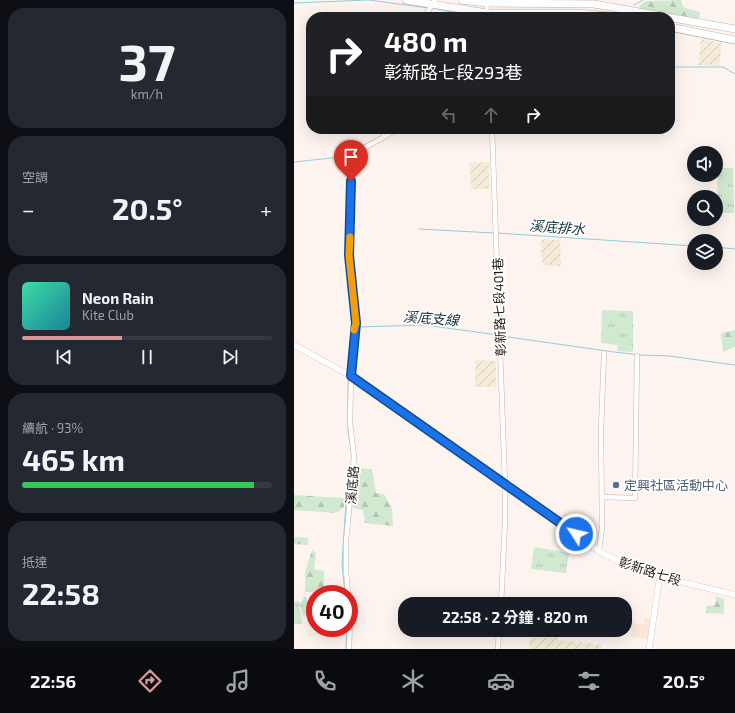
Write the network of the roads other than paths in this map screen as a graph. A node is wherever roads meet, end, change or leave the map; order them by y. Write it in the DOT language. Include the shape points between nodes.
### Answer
graph roads {
  1 [pos="406,0"];
  2 [pos="462,0"];
  3 [pos="434,2"];
  4 [pos="487,2"];
  5 [pos="427,12"];
  6 [pos="475,12"];
  7 [pos="639,12"];
  8 [pos="675,18"];
  9 [pos="675,28"];
  10 [pos="735,29"];
  11 [pos="735,40"];
  12 [pos="381,134"];
  13 [pos="492,134"];
  14 [pos="294,345"];
  15 [pos="604,353"];
  16 [pos="637,356"];
  17 [pos="351,376"];
  18 [pos="505,484"];
  19 [pos="603,497"];
  20 [pos="599,551"];
  21 [pos="660,576"];
  22 [pos="347,585"];
  23 [pos="735,595"];
  24 [pos="501,597"];
  25 [pos="349,637"];
  26 [pos="499,637"];
  27 [pos="348,649"];
  28 [pos="498,649"];
  29 [pos="649,649"];
  1 -- 3 [label="main road"];
  2 -- 4 [label="main road"];
  3 -- 5 [label="street"];
  3 -- 6 [label="main road"];
  4 -- 7 [label="main road" via="594,4"];
  8 -- 10 [label="main road"];
  9 -- 11 [label="main road"];
  12 -- 17 [label="street, 溪底路" via="355,153 352,172 349,255 356,323"];
  13 -- 18 [label="street, 彰新路七段401巷"];
  14 -- 17 [label="street, 彰新路七段"];
  15 -- 19 [label="street" via="601,430"];
  16 -- 19 [label="street" via="635,498"];
  17 -- 18 [label="street, 彰新路七段"];
  17 -- 22 [label="street, 溪底路" via="350,423 354,457 346,542"];
  18 -- 20 [label="street, 彰新路七段"];
  18 -- 24 [label="street, 彰新路七段401巷"];
  19 -- 20 [label="street"];
  20 -- 21 [label="street, 彰新路七段" via="625,565"];
  21 -- 23 [label="street, 彰新路七段"];
  21 -- 29 [label="street"];
  25 -- 27 [label="street"];
  26 -- 28 [label="street"];
}
